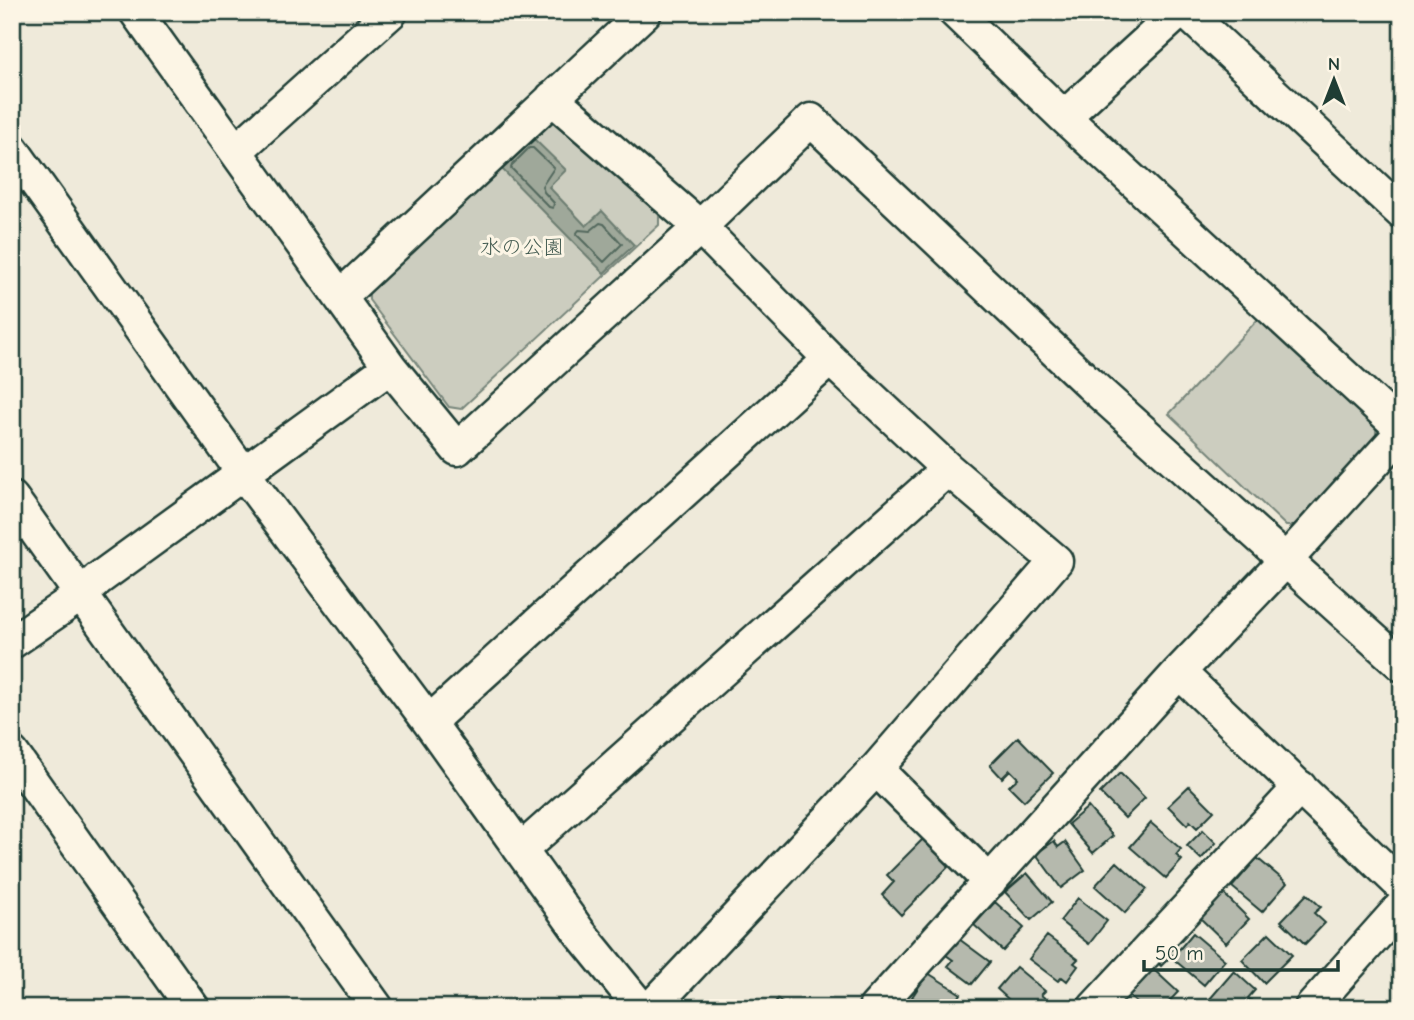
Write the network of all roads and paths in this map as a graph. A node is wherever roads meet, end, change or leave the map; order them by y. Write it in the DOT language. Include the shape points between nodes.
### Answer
graph roads {
  1 [pos="136,12"];
  2 [pos="391,12"];
  3 [pos="645,12"];
  4 [pos="955,12"];
  5 [pos="1180,12"];
  6 [pos="1186,12"];
  7 [pos="552,98"];
  8 [pos="1064,117"];
  9 [pos="12,149"];
  10 [pos="236,151"];
  11 [pos="1402,214"];
  12 [pos="699,227"];
  13 [pos="341,296"];
  14 [pos="830,359"];
  15 [pos="390,367"];
  16 [pos="1402,430"];
  17 [pos="948,468"];
  18 [pos="244,474"];
  19 [pos="12,498"];
  20 [pos="1286,560"];
  21 [pos="82,594"];
  22 [pos="12,642"];
  23 [pos="1402,664"];
  24 [pos="1179,672"];
  25 [pos="429,722"];
  26 [pos="12,753"];
  27 [pos="876,769"];
  28 [pos="1300,787"];
  29 [pos="521,850"];
  30 [pos="990,882"];
  31 [pos="1402,886"];
  32 [pos="1402,906"];
  33 [pos="193,1008"];
  34 [pos="377,1008"];
  35 [pos="641,1008"];
  36 [pos="651,1008"];
  37 [pos="875,1008"];
  38 [pos="1094,1008"];
  39 [pos="1311,1008"];
  1 -- 10 [label="street"];
  2 -- 10 [label="street"];
  3 -- 7 [label="street"];
  4 -- 8 [label="street"];
  5 -- 8 [label="street"];
  6 -- 11 [label="street"];
  7 -- 12 [label="street"];
  7 -- 13 [label="street"];
  8 -- 16 [label="street"];
  9 -- 18 [label="street"];
  10 -- 13 [label="street"];
  12 -- 14 [label="street"];
  12 -- 15 [label="street" via="457,450"];
  12 -- 20 [label="street" via="811,120 1090,384"];
  13 -- 15 [label="street"];
  14 -- 17 [label="street"];
  14 -- 25 [label="street"];
  15 -- 18 [label="street"];
  16 -- 20 [label="street"];
  17 -- 27 [label="street" via="1056,561"];
  17 -- 29 [label="street"];
  18 -- 21 [label="street"];
  18 -- 25 [label="street"];
  19 -- 21 [label="street"];
  20 -- 23 [label="street"];
  20 -- 24 [label="street"];
  21 -- 22 [label="street"];
  21 -- 34 [label="street"];
  24 -- 28 [label="street"];
  24 -- 30 [label="street"];
  25 -- 29 [label="street"];
  26 -- 33 [label="street"];
  27 -- 30 [label="street"];
  27 -- 36 [label="street"];
  28 -- 31 [label="street"];
  28 -- 38 [label="street"];
  29 -- 35 [label="street"];
  30 -- 37 [label="street"];
  32 -- 39 [label="street"];
}
